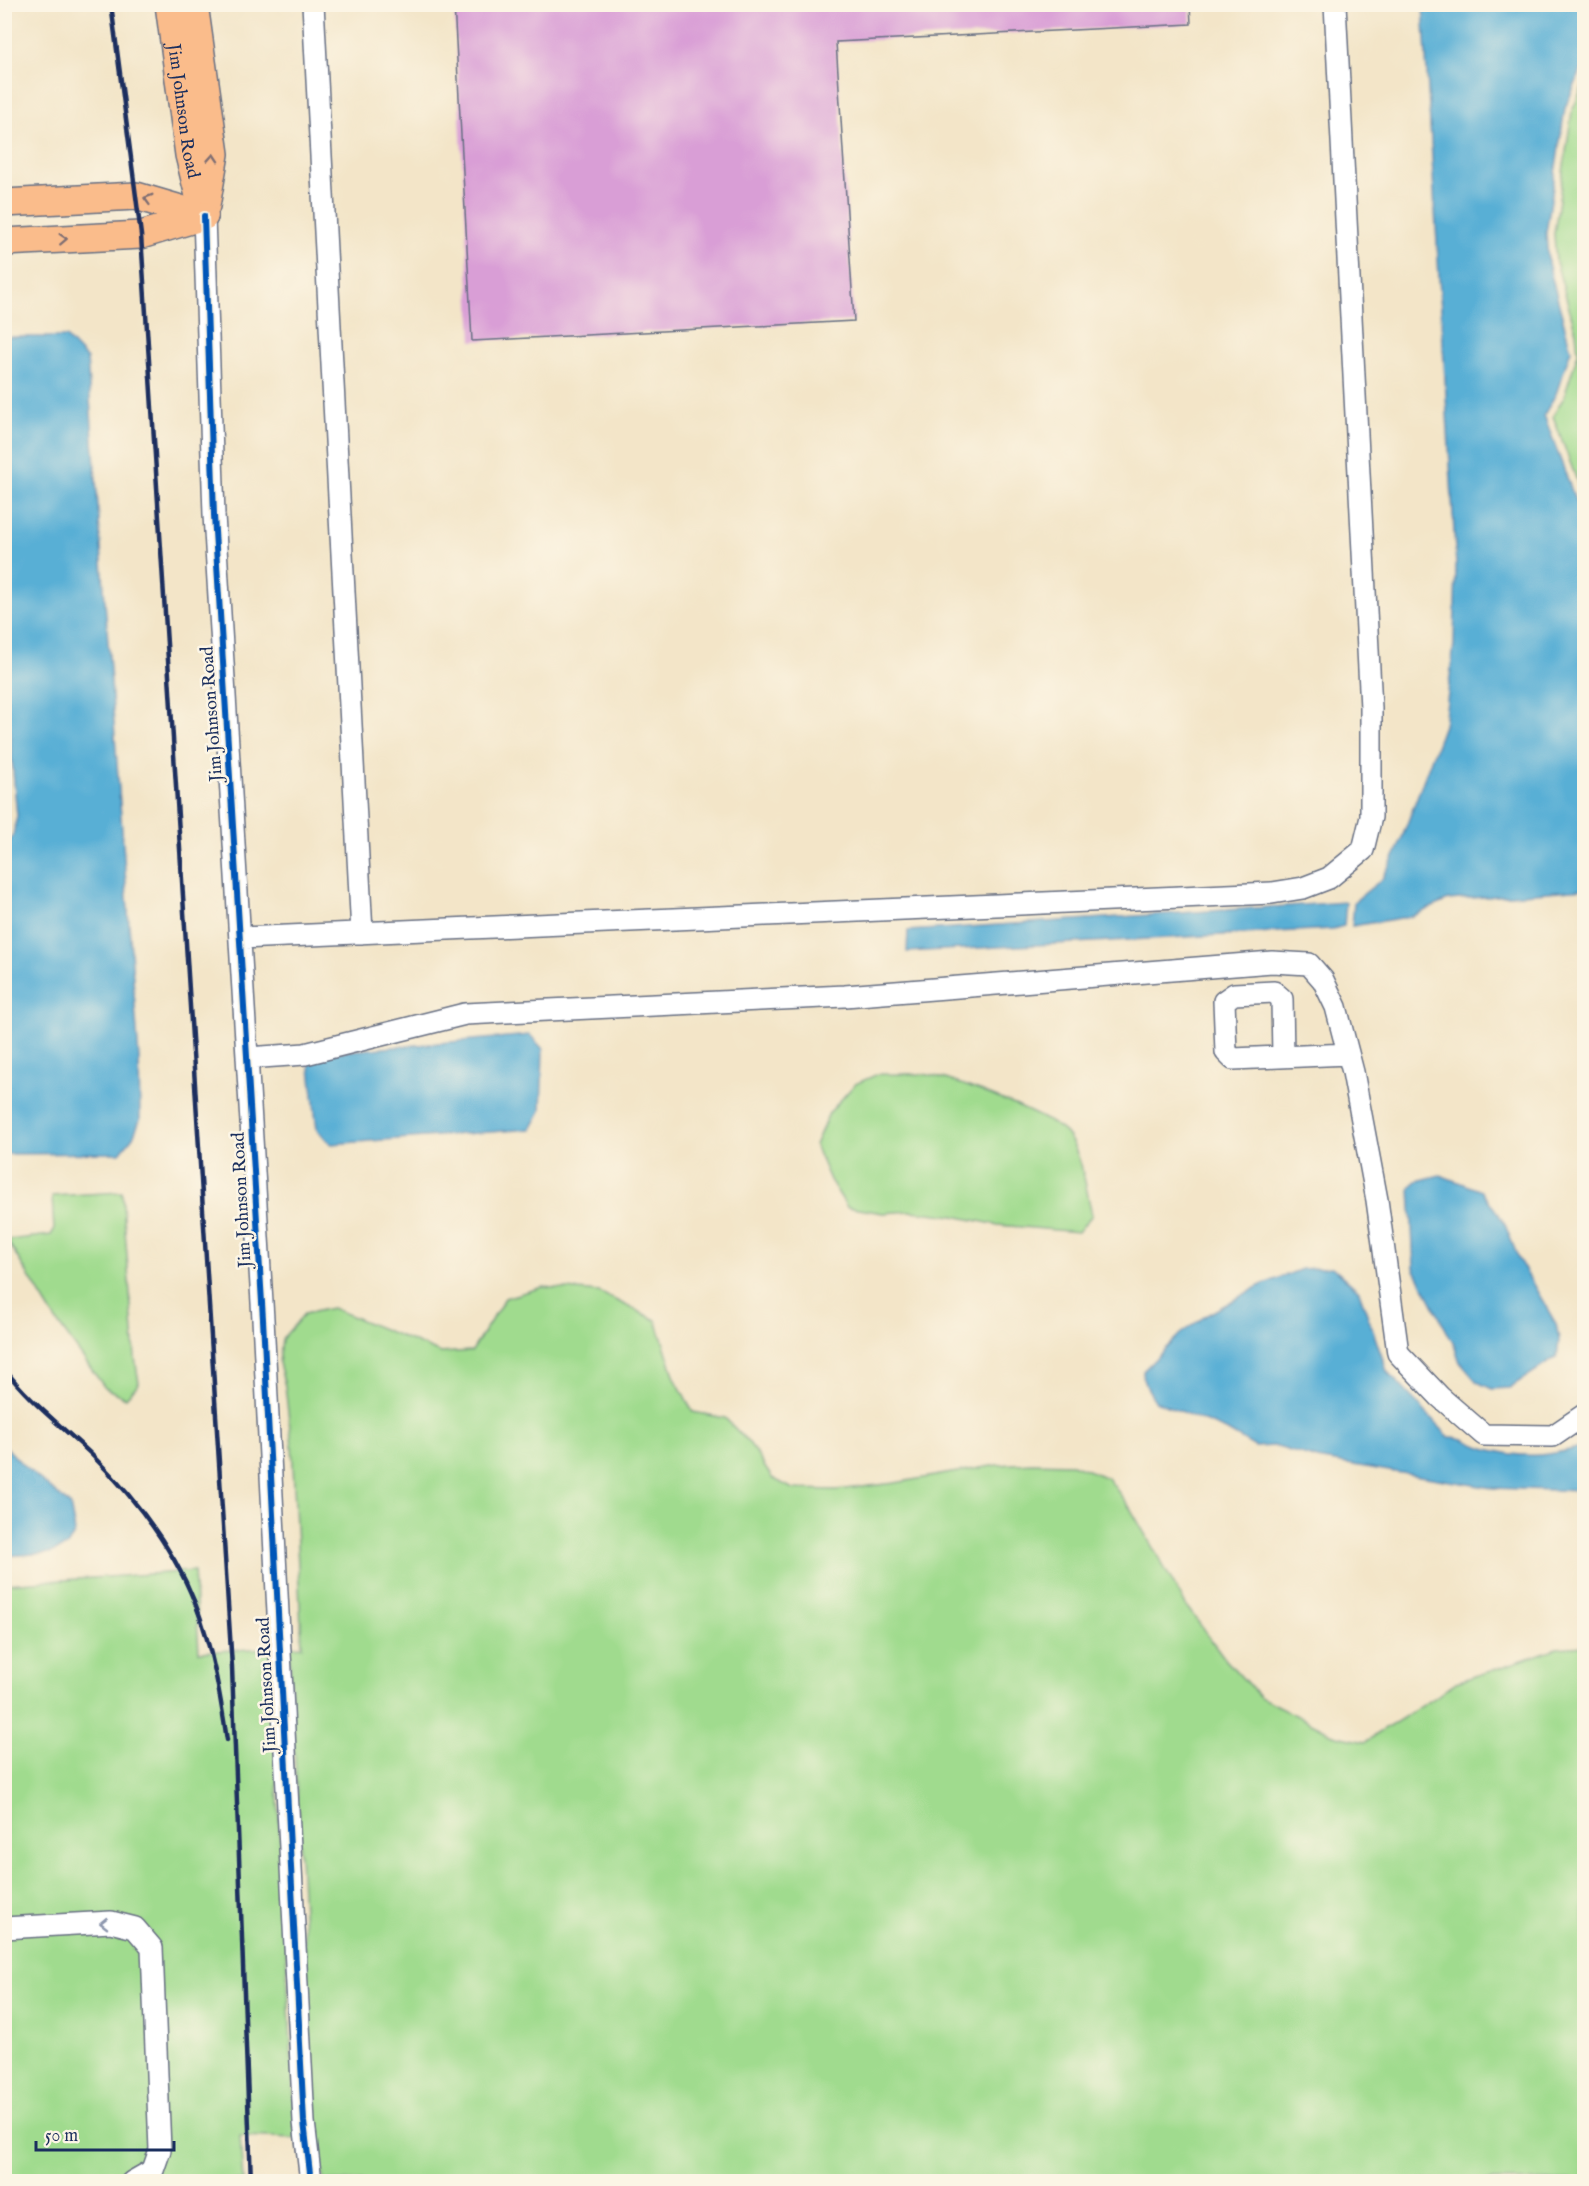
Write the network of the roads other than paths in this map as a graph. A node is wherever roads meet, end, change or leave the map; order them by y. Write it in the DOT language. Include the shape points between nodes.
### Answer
graph roads {
  1 [pos="169,4"];
  2 [pos="194,4"];
  3 [pos="313,4"];
  4 [pos="1335,4"];
  5 [pos="4,203"];
  6 [pos="204,216"];
  7 [pos="4,242"];
  8 [pos="362,933"];
  9 [pos="240,938"];
  10 [pos="1348,1054"];
  11 [pos="1283,1057"];
  12 [pos="247,1058"];
  13 [pos="1584,1416"];
  14 [pos="4,1928"];
  15 [pos="132,2181"];
  16 [pos="311,2181"];
  1 -- 6 [label="main road, Jim Johnson Road" via="189,154"];
  6 -- 2 [label="main road, Jim Johnson Road, one-way" via="215,154"];
  3 -- 8 [label="street"];
  4 -- 8 [label="street" via="1371,708 1371,817 1363,850 1329,879 1272,893"];
  6 -- 5 [label="main road, one-way" via="136,196"];
  7 -- 6 [label="main road, one-way" via="141,235"];
  6 -- 9 [label="street, Jim Johnson Road" via="214,515"];
  8 -- 9 [label="street"];
  9 -- 12 [label="street, Jim Johnson Road"];
  10 -- 11 [label="street"];
  10 -- 12 [label="street" via="1336,1007 1323,980 1309,964 1272,962 845,996 465,1014 305,1054"];
  10 -- 13 [label="street" via="1377,1200 1398,1353 1484,1435 1552,1436"];
  12 -- 16 [label="street, Jim Johnson Road" via="304,2122"];
  15 -- 14 [label="street, one-way" via="153,2170 160,2150 152,1948 135,1928 111,1922"];
}
